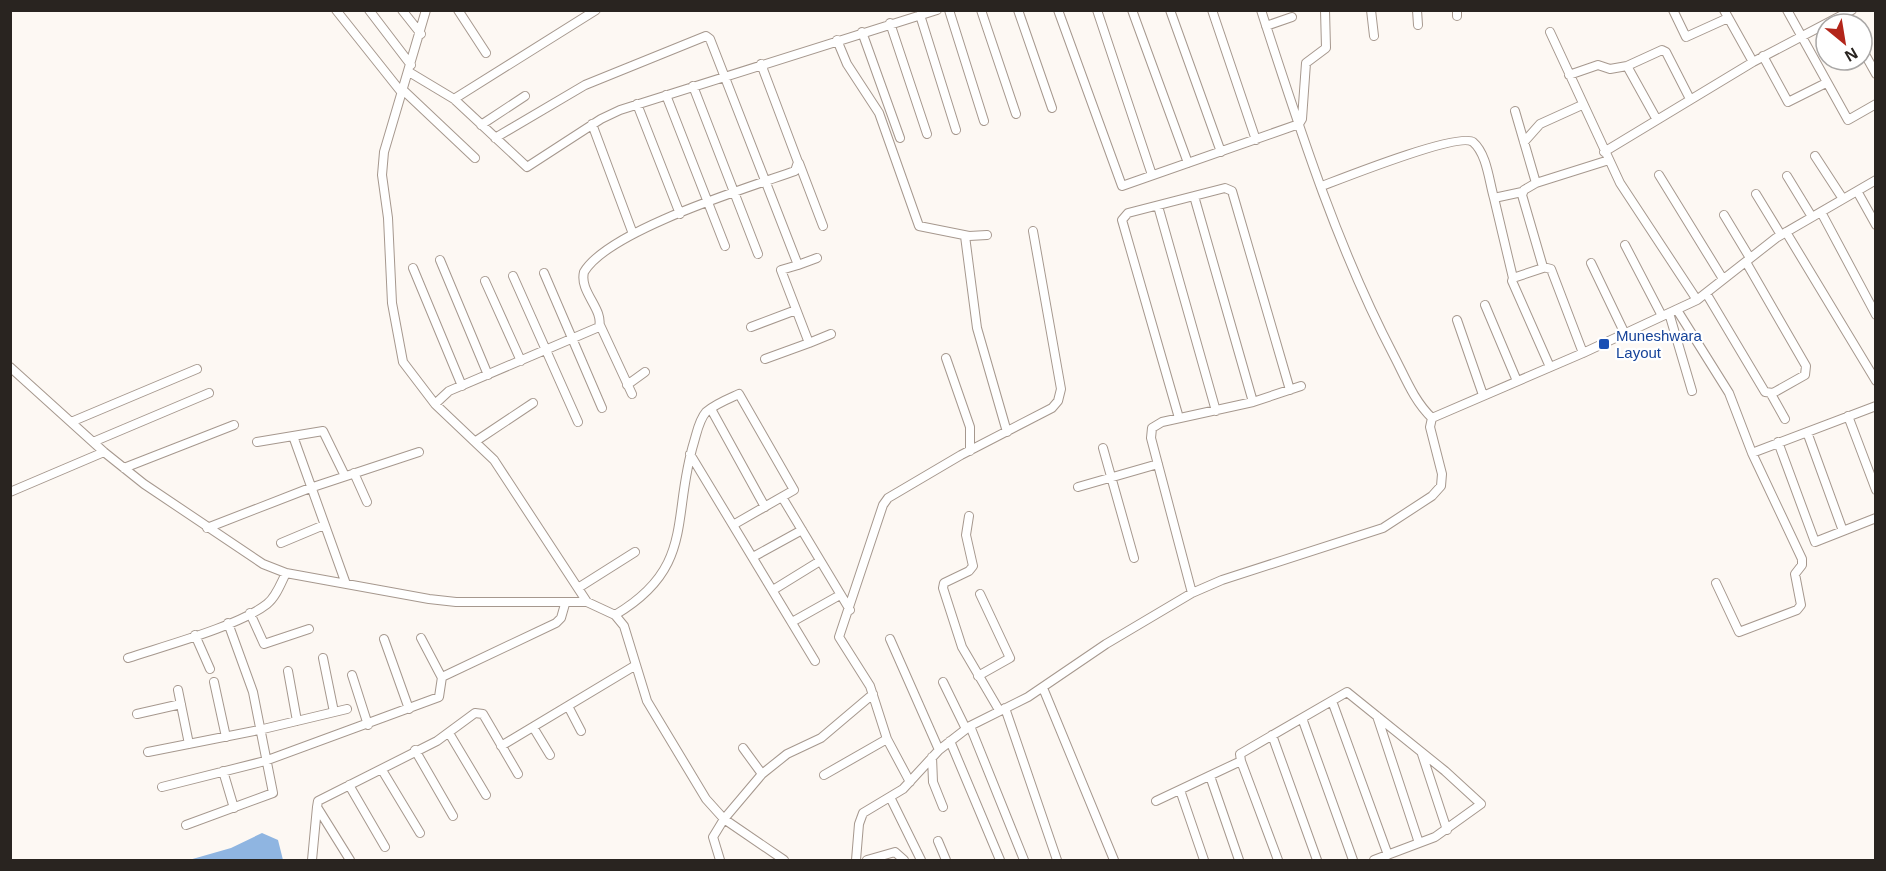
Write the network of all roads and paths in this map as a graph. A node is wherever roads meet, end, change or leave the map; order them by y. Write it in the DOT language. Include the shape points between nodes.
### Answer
graph roads {
  1 [pos="336,10"];
  2 [pos="369,10"];
  3 [pos="402,10"];
  4 [pos="426,10"];
  5 [pos="458,10"];
  6 [pos="596,10"];
  7 [pos="937,10"];
  8 [pos="949,10"];
  9 [pos="981,10"];
  10 [pos="1018,10"];
  11 [pos="1058,10"];
  12 [pos="1097,10"];
  13 [pos="1132,10"];
  14 [pos="1170,10"];
  15 [pos="1212,10"];
  16 [pos="1261,10"];
  17 [pos="1325,10"];
  18 [pos="1371,10"];
  19 [pos="1417,10"];
  20 [pos="1672,10"];
  21 [pos="1787,10"];
  22 [pos="1726,14"];
  23 [pos="920,15"];
  24 [pos="1292,17"];
  25 [pos="890,23"];
  26 [pos="1418,25"];
  27 [pos="1266,26"];
  28 [pos="1814,30"];
  29 [pos="862,32"];
  30 [pos="1550,32"];
  31 [pos="421,34"];
  32 [pos="1374,36"];
  33 [pos="1801,37"];
  34 [pos="837,40"];
  35 [pos="486,53"];
  36 [pos="1763,56"];
  37 [pos="1753,62"];
  38 [pos="761,64"];
  39 [pos="1628,66"];
  40 [pos="410,69"];
  41 [pos="1569,75"];
  42 [pos="724,77"];
  43 [pos="1826,83"];
  44 [pos="693,86"];
  45 [pos="402,92"];
  46 [pos="666,95"];
  47 [pos="525,96"];
  48 [pos="454,99"];
  49 [pos="1690,99"];
  50 [pos="638,104"];
  51 [pos="1875,104"];
  52 [pos="1582,105"];
  53 [pos="1052,108"];
  54 [pos="1515,111"];
  55 [pos="1016,114"];
  56 [pos="1657,120"];
  57 [pos="984,121"];
  58 [pos="592,124"];
  59 [pos="1299,124"];
  60 [pos="481,125"];
  61 [pos="956,130"];
  62 [pos="927,134"];
  63 [pos="495,138"];
  64 [pos="900,138"];
  65 [pos="1256,140"];
  66 [pos="1524,142"];
  67 [pos="1221,152"];
  68 [pos="1605,152"];
  69 [pos="1815,156"];
  70 [pos="475,158"];
  71 [pos="1609,160"];
  72 [pos="798,162"];
  73 [pos="1188,163"];
  74 [pos="1659,175"];
  75 [pos="1152,176"];
  76 [pos="1787,176"];
  77 [pos="1875,180"];
  78 [pos="764,182"];
  79 [pos="1536,183"];
  80 [pos="1322,186"];
  81 [pos="1857,191"];
  82 [pos="1522,192"];
  83 [pos="733,193"];
  84 [pos="1756,194"];
  85 [pos="1194,196"];
  86 [pos="1494,198"];
  87 [pos="1843,199"];
  88 [pos="708,203"];
  89 [pos="1158,206"];
  90 [pos="1821,212"];
  91 [pos="680,214"];
  92 [pos="1724,216"];
  93 [pos="1812,217"];
  94 [pos="823,225"];
  95 [pos="1875,225"];
  96 [pos="1033,231"];
  97 [pos="1784,233"];
  98 [pos="633,234"];
  99 [pos="987,235"];
  100 [pos="965,236"];
  101 [pos="1625,245"];
  102 [pos="725,246"];
  103 [pos="758,254"];
  104 [pos="817,258"];
  105 [pos="440,260"];
  106 [pos="1748,260"];
  107 [pos="1591,263"];
  108 [pos="798,265"];
  109 [pos="413,268"];
  110 [pos="1544,268"];
  111 [pos="544,273"];
  112 [pos="513,276"];
  113 [pos="1513,278"];
  114 [pos="1724,279"];
  115 [pos="485,281"];
  116 [pos="1706,293"];
  117 [pos="1697,300"];
  118 [pos="1485,305"];
  119 [pos="796,310"];
  120 [pos="1669,313"];
  121 [pos="1875,315"];
  122 [pos="1457,320"];
  123 [pos="600,325"];
  124 [pos="751,327"];
  125 [pos="831,334"];
  126 [pos="1625,334"];
  127 [pos="572,340"];
  128 [pos="809,343"];
  129 [pos="546,352"];
  130 [pos="1583,353"];
  131 [pos="945,358"];
  132 [pos="765,359"];
  133 [pos="521,362"];
  134 [pos="10,367"];
  135 [pos="1550,367"];
  136 [pos="197,369"];
  137 [pos="645,372"];
  138 [pos="488,375"];
  139 [pos="1517,381"];
  140 [pos="1875,381"];
  141 [pos="627,384"];
  142 [pos="462,386"];
  143 [pos="1301,386"];
  144 [pos="1290,390"];
  145 [pos="1692,391"];
  146 [pos="209,393"];
  147 [pos="632,394"];
  148 [pos="1771,394"];
  149 [pos="1483,395"];
  150 [pos="1252,402"];
  151 [pos="533,403"];
  152 [pos="435,404"];
  153 [pos="1875,406"];
  154 [pos="602,408"];
  155 [pos="711,409"];
  156 [pos="1216,411"];
  157 [pos="1848,416"];
  158 [pos="1179,418"];
  159 [pos="1432,418"];
  160 [pos="1785,419"];
  161 [pos="70,422"];
  162 [pos="578,422"];
  163 [pos="234,425"];
  164 [pos="1007,432"];
  165 [pos="1807,432"];
  166 [pos="293,436"];
  167 [pos="476,441"];
  168 [pos="93,442"];
  169 [pos="257,442"];
  170 [pos="1778,442"];
  171 [pos="1103,448"];
  172 [pos="970,451"];
  173 [pos="104,452"];
  174 [pos="419,452"];
  175 [pos="1752,453"];
  176 [pos="690,454"];
  177 [pos="1158,464"];
  178 [pos="124,468"];
  179 [pos="354,473"];
  180 [pos="345,476"];
  181 [pos="1112,477"];
  182 [pos="1078,487"];
  183 [pos="310,488"];
  184 [pos="1875,490"];
  185 [pos="10,492"];
  186 [pos="782,497"];
  187 [pos="367,502"];
  188 [pos="765,507"];
  189 [pos="969,516"];
  190 [pos="1875,518"];
  191 [pos="324,525"];
  192 [pos="733,525"];
  193 [pos="207,528"];
  194 [pos="802,530"];
  195 [pos="1843,531"];
  196 [pos="280,543"];
  197 [pos="635,552"];
  198 [pos="753,557"];
  199 [pos="1134,558"];
  200 [pos="820,561"];
  201 [pos="286,573"];
  202 [pos="1716,583"];
  203 [pos="346,584"];
  204 [pos="578,588"];
  205 [pos="772,590"];
  206 [pos="1192,593"];
  207 [pos="840,594"];
  208 [pos="980,594"];
  209 [pos="587,602"];
  210 [pos="565,604"];
  211 [pos="849,610"];
  212 [pos="250,613"];
  213 [pos="615,615"];
  214 [pos="792,622"];
  215 [pos="228,623"];
  216 [pos="309,629"];
  217 [pos="195,635"];
  218 [pos="421,638"];
  219 [pos="384,639"];
  220 [pos="890,639"];
  221 [pos="128,658"];
  222 [pos="322,658"];
  223 [pos="815,661"];
  224 [pos="636,665"];
  225 [pos="210,669"];
  226 [pos="288,671"];
  227 [pos="352,675"];
  228 [pos="978,676"];
  229 [pos="442,678"];
  230 [pos="214,682"];
  231 [pos="943,682"];
  232 [pos="1043,688"];
  233 [pos="178,690"];
  234 [pos="873,694"];
  235 [pos="1332,701"];
  236 [pos="181,704"];
  237 [pos="568,706"];
  238 [pos="347,709"];
  239 [pos="409,709"];
  240 [pos="1002,709"];
  241 [pos="334,712"];
  242 [pos="137,714"];
  243 [pos="1377,716"];
  244 [pos="1302,718"];
  245 [pos="297,721"];
  246 [pos="368,725"];
  247 [pos="533,727"];
  248 [pos="968,727"];
  249 [pos="259,730"];
  250 [pos="581,731"];
  251 [pos="449,733"];
  252 [pos="1272,735"];
  253 [pos="226,737"];
  254 [pos="887,739"];
  255 [pos="951,741"];
  256 [pos="189,744"];
  257 [pos="501,746"];
  258 [pos="743,748"];
  259 [pos="415,750"];
  260 [pos="939,750"];
  261 [pos="148,752"];
  262 [pos="1422,752"];
  263 [pos="549,755"];
  264 [pos="932,757"];
  265 [pos="266,761"];
  266 [pos="1241,761"];
  267 [pos="382,770"];
  268 [pos="223,771"];
  269 [pos="518,774"];
  270 [pos="762,774"];
  271 [pos="824,776"];
  272 [pos="1210,776"];
  273 [pos="910,782"];
  274 [pos="349,785"];
  275 [pos="162,787"];
  276 [pos="1180,790"];
  277 [pos="486,795"];
  278 [pos="890,797"];
  279 [pos="1156,801"];
  280 [pos="317,807"];
  281 [pos="943,807"];
  282 [pos="234,808"];
  283 [pos="453,816"];
  284 [pos="724,819"];
  285 [pos="186,825"];
  286 [pos="1447,830"];
  287 [pos="420,833"];
  288 [pos="938,841"];
  289 [pos="1419,843"];
  290 [pos="385,847"];
  291 [pos="1388,855"];
  292 [pos="1204,860"];
  293 [pos="312,861"];
  294 [pos="350,861"];
  295 [pos="720,861"];
  296 [pos="784,861"];
  297 [pos="856,861"];
  298 [pos="867,861"];
  299 [pos="904,861"];
  300 [pos="921,861"];
  301 [pos="946,861"];
  302 [pos="999,861"];
  303 [pos="1024,861"];
  304 [pos="1057,861"];
  305 [pos="1114,861"];
  306 [pos="1239,861"];
  307 [pos="1278,861"];
  308 [pos="1317,861"];
  309 [pos="1353,861"];
  310 [pos="1374,861"];
  1 -- 45 [label="street"];
  2 -- 40 [label="street"];
  3 -- 31 [label="street"];
  4 -- 31 [label="street"];
  5 -- 35 [label="street"];
  6 -- 48 [label="street"];
  7 -- 23 [label="street"];
  8 -- 57 [label="street"];
  9 -- 55 [label="street"];
  10 -- 53 [label="street"];
  11 -- 75 [label="street" via="1119,183 1124,186"];
  12 -- 75 [label="street"];
  13 -- 73 [label="street"];
  14 -- 67 [label="street"];
  15 -- 65 [label="street"];
  16 -- 27 [label="street"];
  17 -- 59 [label="street" via="1326,48 1306,63"];
  18 -- 32 [label="street"];
  19 -- 26 [label="street"];
  20 -- 22 [label="street" via="1686,37"];
  21 -- 33 [label="street"];
  22 -- 37 [label="street"];
  23 -- 25 [label="street"];
  23 -- 61 [label="street"];
  24 -- 27 [label="street"];
  25 -- 29 [label="street"];
  25 -- 62 [label="street"];
  27 -- 59 [label="street"];
  28 -- 33 [label="street"];
  29 -- 34 [label="street"];
  29 -- 64 [label="street"];
  30 -- 41 [label="street"];
  31 -- 40 [label="street"];
  33 -- 36 [label="street"];
  33 -- 43 [label="street"];
  34 -- 38 [label="street"];
  34 -- 100 [label="street" via="847,64 879,113 919,226"];
  36 -- 37 [label="street"];
  36 -- 43 [label="street" via="1788,102"];
  37 -- 49 [label="street"];
  38 -- 42 [label="street"];
  38 -- 72 [label="street"];
  39 -- 41 [label="street" via="1610,69 1599,65"];
  39 -- 49 [label="street" via="1662,50 1666,52"];
  39 -- 56 [label="street"];
  40 -- 45 [label="street"];
  40 -- 48 [label="street"];
  41 -- 52 [label="street"];
  42 -- 44 [label="street"];
  42 -- 63 [label="street" via="710,39 704,36 571,92"];
  42 -- 78 [label="street"];
  43 -- 51 [label="street" via="1848,120"];
  44 -- 46 [label="street"];
  44 -- 83 [label="street"];
  45 -- 70 [label="street"];
  45 -- 152 [label="street" via="384,152 382,176 392,303 403,362"];
  46 -- 50 [label="street"];
  46 -- 88 [label="street"];
  47 -- 60 [label="street"];
  48 -- 60 [label="street"];
  49 -- 56 [label="street"];
  50 -- 58 [label="street"];
  50 -- 91 [label="street"];
  52 -- 66 [label="street" via="1540,124"];
  52 -- 68 [label="street"];
  54 -- 66 [label="street"];
  56 -- 68 [label="street"];
  58 -- 63 [label="street" via="527,167"];
  58 -- 98 [label="street"];
  59 -- 65 [label="street"];
  59 -- 80 [label="street"];
  60 -- 63 [label="street"];
  65 -- 67 [label="street"];
  66 -- 79 [label="street"];
  67 -- 73 [label="street"];
  68 -- 71 [label="street"];
  69 -- 87 [label="street"];
  71 -- 79 [label="street"];
  71 -- 117 [label="street"];
  72 -- 78 [label="street" via="795,171"];
  72 -- 94 [label="street"];
  73 -- 75 [label="street"];
  74 -- 114 [label="street"];
  76 -- 93 [label="street"];
  77 -- 81 [label="street"];
  78 -- 83 [label="street"];
  78 -- 108 [label="street"];
  79 -- 82 [label="street"];
  80 -- 86 [label="street" via="1445,143 1467,140 1482,154"];
  80 -- 159 [label="street" via="1384,335 1419,404"];
  81 -- 87 [label="street"];
  81 -- 95 [label="street"];
  82 -- 86 [label="street"];
  82 -- 110 [label="street"];
  83 -- 88 [label="street"];
  83 -- 103 [label="street"];
  84 -- 97 [label="street"];
  85 -- 89 [label="street"];
  85 -- 144 [label="street" via="1225,188 1232,191"];
  85 -- 150 [label="street"];
  86 -- 113 [label="street"];
  87 -- 90 [label="street"];
  88 -- 91 [label="street"];
  88 -- 102 [label="street"];
  89 -- 156 [label="street"];
  89 -- 158 [label="street" via="1128,213 1123,224"];
  90 -- 93 [label="street"];
  90 -- 121 [label="street"];
  91 -- 98 [label="street"];
  92 -- 106 [label="street"];
  93 -- 97 [label="street"];
  96 -- 164 [label="street" via="1060,394 1052,408"];
  97 -- 106 [label="street"];
  97 -- 140 [label="street"];
  98 -- 123 [label="street" via="584,272 584,284"];
  99 -- 100 [label="street"];
  100 -- 164 [label="street" via="977,328"];
  101 -- 120 [label="street"];
  104 -- 108 [label="street"];
  105 -- 138 [label="street"];
  106 -- 114 [label="street"];
  106 -- 148 [label="street" via="1807,369 1805,375"];
  107 -- 126 [label="street"];
  108 -- 119 [label="street" via="781,270"];
  109 -- 142 [label="street"];
  110 -- 113 [label="street"];
  110 -- 130 [label="street" via="1551,269"];
  111 -- 127 [label="street"];
  112 -- 129 [label="street"];
  113 -- 135 [label="street"];
  114 -- 116 [label="street"];
  115 -- 133 [label="street"];
  116 -- 117 [label="street"];
  116 -- 148 [label="street" via="1763,389"];
  117 -- 120 [label="street"];
  118 -- 139 [label="street"];
  119 -- 124 [label="street"];
  119 -- 128 [label="street"];
  120 -- 126 [label="street"];
  120 -- 145 [label="street"];
  120 -- 175 [label="street" via="1729,393"];
  122 -- 149 [label="street"];
  123 -- 127 [label="street"];
  123 -- 141 [label="street"];
  125 -- 128 [label="street"];
  126 -- 130 [label="street"];
  127 -- 129 [label="street"];
  127 -- 154 [label="street"];
  128 -- 132 [label="street"];
  129 -- 133 [label="street"];
  129 -- 162 [label="street"];
  130 -- 135 [label="street"];
  131 -- 172 [label="street" via="970,427"];
  133 -- 138 [label="street"];
  134 -- 161 [label="street"];
  135 -- 139 [label="street"];
  136 -- 161 [label="street"];
  137 -- 141 [label="street"];
  138 -- 142 [label="street"];
  139 -- 149 [label="street"];
  141 -- 147 [label="street"];
  142 -- 152 [label="street" via="449,391"];
  143 -- 144 [label="street"];
  144 -- 150 [label="street"];
  146 -- 168 [label="street"];
  148 -- 160 [label="street"];
  149 -- 159 [label="street"];
  150 -- 156 [label="street"];
  151 -- 167 [label="street"];
  152 -- 167 [label="street"];
  153 -- 157 [label="street"];
  155 -- 176 [label="street" via="701,421"];
  155 -- 186 [label="street" via="739,394 795,490"];
  155 -- 188 [label="street"];
  156 -- 158 [label="street"];
  157 -- 165 [label="street"];
  157 -- 184 [label="street"];
  158 -- 177 [label="street" via="1152,428"];
  159 -- 206 [label="street" via="1430,427 1442,474 1441,486 1432,496 1383,528"];
  161 -- 168 [label="street"];
  163 -- 178 [label="street"];
  164 -- 172 [label="street"];
  165 -- 170 [label="street"];
  165 -- 195 [label="street"];
  166 -- 169 [label="street"];
  166 -- 180 [label="street" via="326,432"];
  166 -- 183 [label="street"];
  167 -- 204 [label="street" via="507,478"];
  168 -- 173 [label="street"];
  170 -- 175 [label="street"];
  170 -- 195 [label="street" via="1815,542"];
  171 -- 181 [label="street"];
  172 -- 211 [label="street" via="894,493 883,505"];
  173 -- 178 [label="street"];
  173 -- 185 [label="street"];
  174 -- 179 [label="street"];
  175 -- 202 [label="street" via="1802,559 1795,574 1802,605 1739,632"];
  176 -- 192 [label="street"];
  176 -- 213 [label="street" via="683,510 666,568 640,599"];
  177 -- 181 [label="street"];
  177 -- 206 [label="street"];
  178 -- 193 [label="street"];
  179 -- 180 [label="street"];
  179 -- 187 [label="street"];
  180 -- 183 [label="street"];
  181 -- 182 [label="street"];
  181 -- 199 [label="street"];
  183 -- 191 [label="street"];
  183 -- 193 [label="street"];
  186 -- 188 [label="street"];
  186 -- 194 [label="street"];
  188 -- 192 [label="street"];
  189 -- 228 [label="street" via="966,534 972,566 944,583 943,588 962,646"];
  190 -- 195 [label="street"];
  191 -- 196 [label="street"];
  191 -- 203 [label="street"];
  192 -- 198 [label="street"];
  193 -- 201 [label="street" via="262,564"];
  194 -- 198 [label="street"];
  194 -- 200 [label="street"];
  197 -- 204 [label="street"];
  198 -- 205 [label="street"];
  200 -- 205 [label="street"];
  200 -- 207 [label="street"];
  201 -- 203 [label="street"];
  201 -- 212 [label="street" via="271,600"];
  203 -- 210 [label="street" via="441,601"];
  204 -- 209 [label="street"];
  205 -- 214 [label="street"];
  206 -- 232 [label="street" via="1106,644"];
  207 -- 211 [label="street"];
  207 -- 214 [label="street"];
  208 -- 228 [label="street" via="1010,658"];
  209 -- 210 [label="street"];
  209 -- 213 [label="street"];
  210 -- 229 [label="street" via="556,623"];
  211 -- 234 [label="street" via="839,639 852,654"];
  212 -- 215 [label="street"];
  212 -- 216 [label="street" via="264,644"];
  213 -- 224 [label="street" via="624,626"];
  214 -- 223 [label="street"];
  215 -- 217 [label="street"];
  215 -- 249 [label="street" via="253,692"];
  217 -- 221 [label="street"];
  217 -- 225 [label="street"];
  218 -- 229 [label="street"];
  219 -- 239 [label="street"];
  220 -- 260 [label="street"];
  222 -- 241 [label="street"];
  224 -- 237 [label="street"];
  224 -- 284 [label="street" via="647,701 706,799"];
  226 -- 245 [label="street"];
  227 -- 246 [label="street"];
  228 -- 240 [label="street"];
  229 -- 239 [label="street" via="440,696"];
  230 -- 253 [label="street"];
  231 -- 248 [label="street"];
  232 -- 240 [label="street"];
  232 -- 305 [label="street"];
  233 -- 236 [label="street"];
  234 -- 254 [label="street"];
  234 -- 270 [label="street" via="821,738 787,754"];
  235 -- 243 [label="street" via="1347,692"];
  235 -- 244 [label="street"];
  235 -- 291 [label="street"];
  236 -- 242 [label="street"];
  236 -- 256 [label="street"];
  237 -- 247 [label="street"];
  237 -- 250 [label="street"];
  238 -- 241 [label="street"];
  239 -- 246 [label="street"];
  240 -- 248 [label="street"];
  240 -- 304 [label="street"];
  241 -- 245 [label="street"];
  243 -- 262 [label="street"];
  243 -- 289 [label="street"];
  244 -- 252 [label="street"];
  244 -- 309 [label="street"];
  245 -- 249 [label="street"];
  246 -- 265 [label="street"];
  247 -- 257 [label="street"];
  247 -- 263 [label="street"];
  248 -- 255 [label="street"];
  248 -- 303 [label="street"];
  249 -- 253 [label="street"];
  249 -- 265 [label="street"];
  251 -- 257 [label="street" via="479,712"];
  251 -- 259 [label="street"];
  251 -- 277 [label="street"];
  252 -- 266 [label="street" via="1240,754"];
  252 -- 308 [label="street"];
  253 -- 256 [label="street"];
  254 -- 271 [label="street"];
  254 -- 273 [label="street"];
  255 -- 260 [label="street"];
  255 -- 302 [label="street"];
  256 -- 261 [label="street"];
  257 -- 269 [label="street"];
  258 -- 270 [label="street"];
  259 -- 267 [label="street"];
  259 -- 283 [label="street"];
  260 -- 264 [label="street"];
  262 -- 286 [label="street"];
  262 -- 286 [label="street" via="1481,804"];
  264 -- 273 [label="street"];
  264 -- 281 [label="street" via="933,782"];
  265 -- 268 [label="street"];
  265 -- 282 [label="street" via="272,794"];
  266 -- 272 [label="street"];
  266 -- 307 [label="street"];
  267 -- 274 [label="street"];
  267 -- 287 [label="street"];
  268 -- 275 [label="street"];
  268 -- 282 [label="street"];
  270 -- 284 [label="street"];
  272 -- 276 [label="street"];
  272 -- 306 [label="street"];
  273 -- 278 [label="street"];
  274 -- 280 [label="street" via="322,798"];
  274 -- 290 [label="street"];
  276 -- 279 [label="street"];
  276 -- 292 [label="street"];
  278 -- 297 [label="street" via="867,810 860,819"];
  278 -- 300 [label="street"];
  280 -- 293 [label="street"];
  280 -- 294 [label="street"];
  282 -- 285 [label="street"];
  284 -- 295 [label="street" via="713,837"];
  284 -- 296 [label="street"];
  286 -- 289 [label="street"];
  288 -- 301 [label="street"];
  289 -- 291 [label="street"];
  291 -- 310 [label="street"];
  298 -- 299 [label="street" via="895,852"];
}
